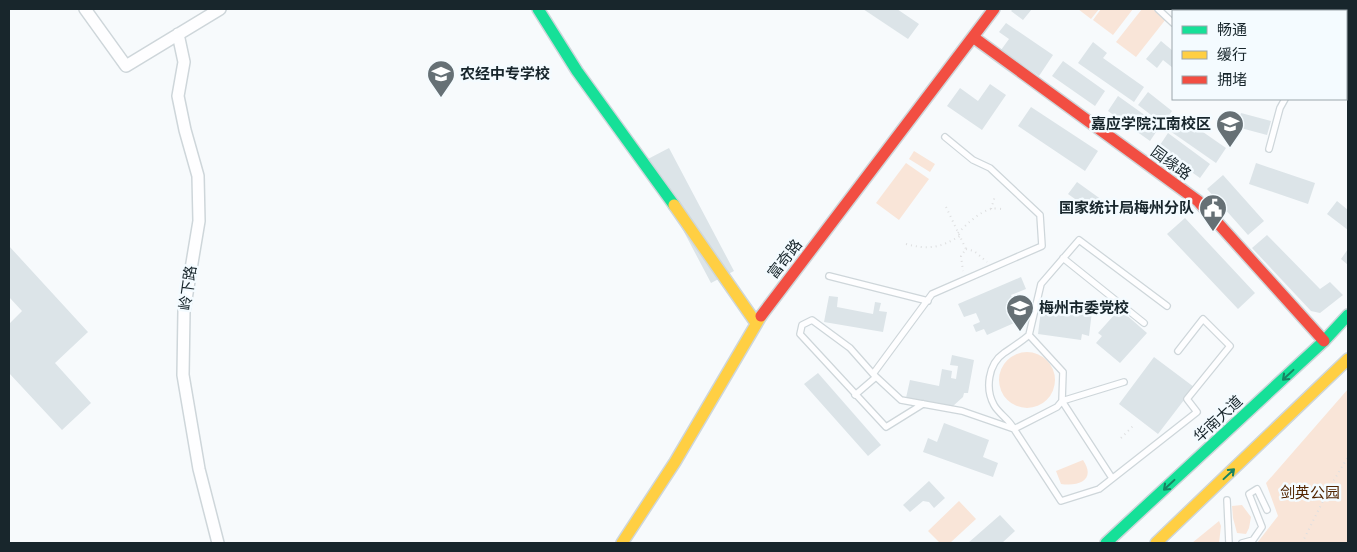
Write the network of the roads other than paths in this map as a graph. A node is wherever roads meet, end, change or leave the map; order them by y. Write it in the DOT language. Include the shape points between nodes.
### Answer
graph roads {
  1 [pos="85,9"];
  2 [pos="220,9"];
  3 [pos="538,9"];
  4 [pos="994,9"];
  5 [pos="1158,9"];
  6 [pos="1172,22"];
  7 [pos="178,34"];
  8 [pos="974,37"];
  9 [pos="1284,100"];
  10 [pos="945,137"];
  11 [pos="1268,149"];
  12 [pos="1063,258"];
  13 [pos="829,276"];
  14 [pos="928,301"];
  15 [pos="1167,306"];
  16 [pos="1348,315"];
  17 [pos="756,323"];
  18 [pos="1144,323"];
  19 [pos="1029,335"];
  20 [pos="1324,342"];
  21 [pos="1178,351"];
  22 [pos="1348,359"];
  23 [pos="875,376"];
  24 [pos="1124,382"];
  25 [pos="855,395"];
  26 [pos="1062,401"];
  27 [pos="924,404"];
  28 [pos="1014,429"];
  29 [pos="1112,478"];
  30 [pos="1227,500"];
  31 [pos="1267,510"];
  32 [pos="218,543"];
  33 [pos="622,543"];
  34 [pos="1106,543"];
  35 [pos="1156,543"];
  36 [pos="1229,543"];
  37 [pos="1242,543"];
  1 -- 7 [label="street" via="126,66"];
  2 -- 7 [label="street"];
  3 -- 17 [label="street" via="577,71"];
  4 -- 8 [label="street, 富奇路"];
  5 -- 6 [label="lane"];
  7 -- 32 [label="street, 岭下路" via="184,62 178,96 198,176 199,221 184,312 183,375 199,469"];
  8 -- 17 [label="street, 富奇路"];
  8 -- 20 [label="street, 园缘路" via="1198,201"];
  9 -- 11 [label="lane"];
  10 -- 14 [label="lane" via="990,168 1040,214 1042,246 932,294"];
  12 -- 15 [label="lane" via="1079,240"];
  12 -- 18 [label="lane"];
  12 -- 19 [label="lane" via="1041,284"];
  13 -- 14 [label="lane"];
  14 -- 23 [label="lane"];
  16 -- 20 [label="street, 华南大道"];
  17 -- 33 [label="street, 富奇路" via="656,495"];
  19 -- 26 [label="lane" via="1063,372"];
  19 -- 28 [label="lane" via="1002,354 993,366 988,387 994,406"];
  20 -- 34 [label="street, 华南大道, one-way"];
  21 -- 29 [label="lane" via="1204,319 1230,346 1187,398 1197,412"];
  35 -- 22 [label="street, one-way"];
  23 -- 25 [label="lane"];
  23 -- 25 [label="lane" via="850,348 812,320 802,325 800,334"];
  23 -- 27 [label="lane" via="902,400"];
  24 -- 26 [label="lane"];
  25 -- 27 [label="lane" via="886,427"];
  26 -- 28 [label="lane" via="1057,408"];
  26 -- 29 [label="lane"];
  27 -- 28 [label="lane" via="962,411"];
  28 -- 29 [label="lane" via="1061,501 1099,489"];
  30 -- 36 [label="lane"];
  31 -- 37 [label="lane" via="1257,489 1248,494 1262,527 1253,540"];
}
